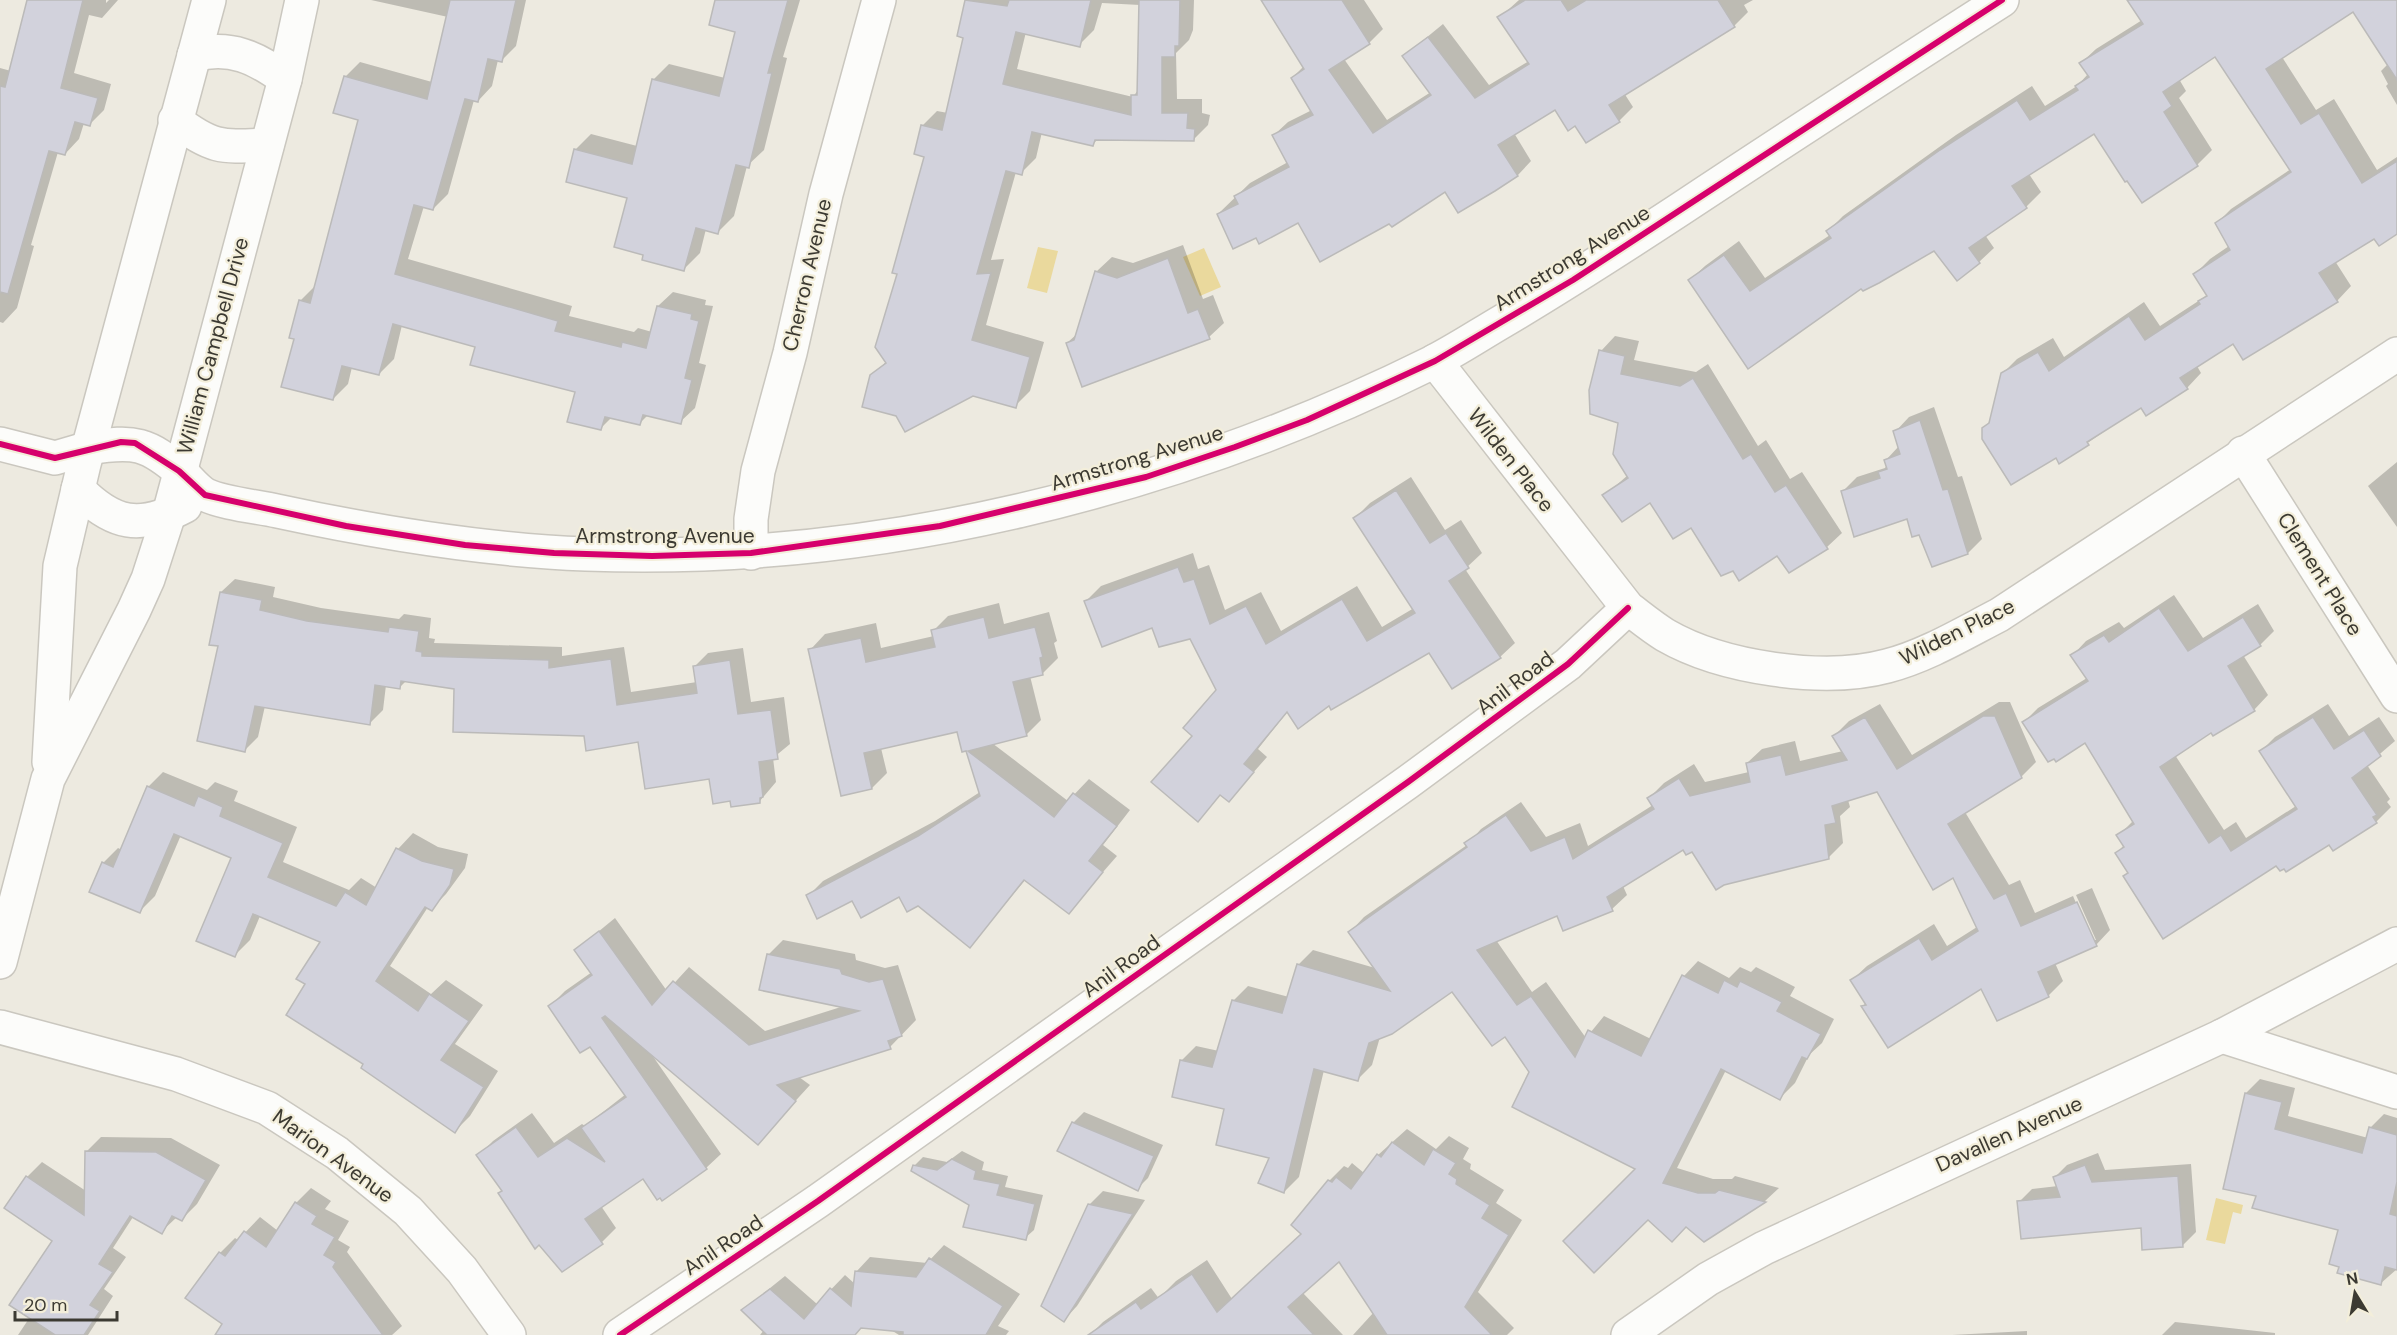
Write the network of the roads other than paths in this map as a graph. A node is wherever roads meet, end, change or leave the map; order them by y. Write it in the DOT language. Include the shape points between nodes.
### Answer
graph roads {
  1 [pos="209,0"];
  2 [pos="303,0"];
  3 [pos="879,0"];
  4 [pos="2001,0"];
  5 [pos="194,55"];
  6 [pos="285,79"];
  7 [pos="175,120"];
  8 [pos="267,145"];
  9 [pos="2397,354"];
  10 [pos="1434,362"];
  11 [pos="0,444"];
  12 [pos="89,448"];
  13 [pos="2243,453"];
  14 [pos="55,459"];
  15 [pos="179,471"];
  16 [pos="78,489"];
  17 [pos="205,495"];
  18 [pos="169,514"];
  19 [pos="751,553"];
  20 [pos="1628,608"];
  21 [pos="2397,696"];
  22 [pos="48,779"];
  23 [pos="2397,944"];
  24 [pos="0,962"];
  25 [pos="0,1027"];
  26 [pos="2222,1036"];
  27 [pos="2397,1092"];
  28 [pos="508,1335"];
  29 [pos="620,1335"];
  30 [pos="1628,1335"];
  1 -- 5 [label="street, William Campbell Drive"];
  2 -- 6 [label="street, William Campbell Drive"];
  3 -- 19 [label="street, Cherron Avenue" via="826,194 758,471"];
  4 -- 10 [label="street, Armstrong Avenue" via="1573,280"];
  5 -- 6 [label="street" via="209,51 244,55"];
  5 -- 7 [label="street, William Campbell Drive"];
  6 -- 8 [label="street, William Campbell Drive"];
  7 -- 8 [label="street" via="198,138 212,143 228,147"];
  7 -- 12 [label="street, William Campbell Drive"];
  8 -- 15 [label="street, William Campbell Drive"];
  9 -- 13 [label="street, Wilden Place"];
  10 -- 19 [label="street, Armstrong Avenue" via="1307,420 1146,477 940,526"];
  10 -- 20 [label="street, Wilden Place"];
  11 -- 14 [label="street"];
  12 -- 14 [label="street"];
  12 -- 15 [label="street" via="135,443"];
  12 -- 16 [label="street, William Campbell Drive"];
  13 -- 20 [label="street, Wilden Place" via="1999,615 1887,666 1830,672 1739,663 1666,635"];
  13 -- 21 [label="street, Clement Place"];
  14 -- 16 [label="street"];
  15 -- 17 [label="street"];
  15 -- 18 [label="street, William Campbell Drive"];
  16 -- 18 [label="street" via="96,507 118,520"];
  16 -- 22 [label="street, William Campbell Drive" via="60,566"];
  17 -- 18 [label="street"];
  17 -- 19 [label="street, Armstrong Avenue" via="346,526 465,545 652,556"];
  18 -- 22 [label="street, William Campbell Drive" via="134,610"];
  20 -- 29 [label="street, Anil Road" via="1568,664 1408,782 818,1201"];
  22 -- 24 [label="street, William Campbell Drive"];
  23 -- 26 [label="street, Davallen Avenue"];
  25 -- 28 [label="street, Marion Avenue" via="176,1074 267,1108 337,1154 408,1211 462,1270"];
  26 -- 27 [label="street"];
  26 -- 30 [label="street, Davallen Avenue" via="1764,1248 1708,1279"];
}
